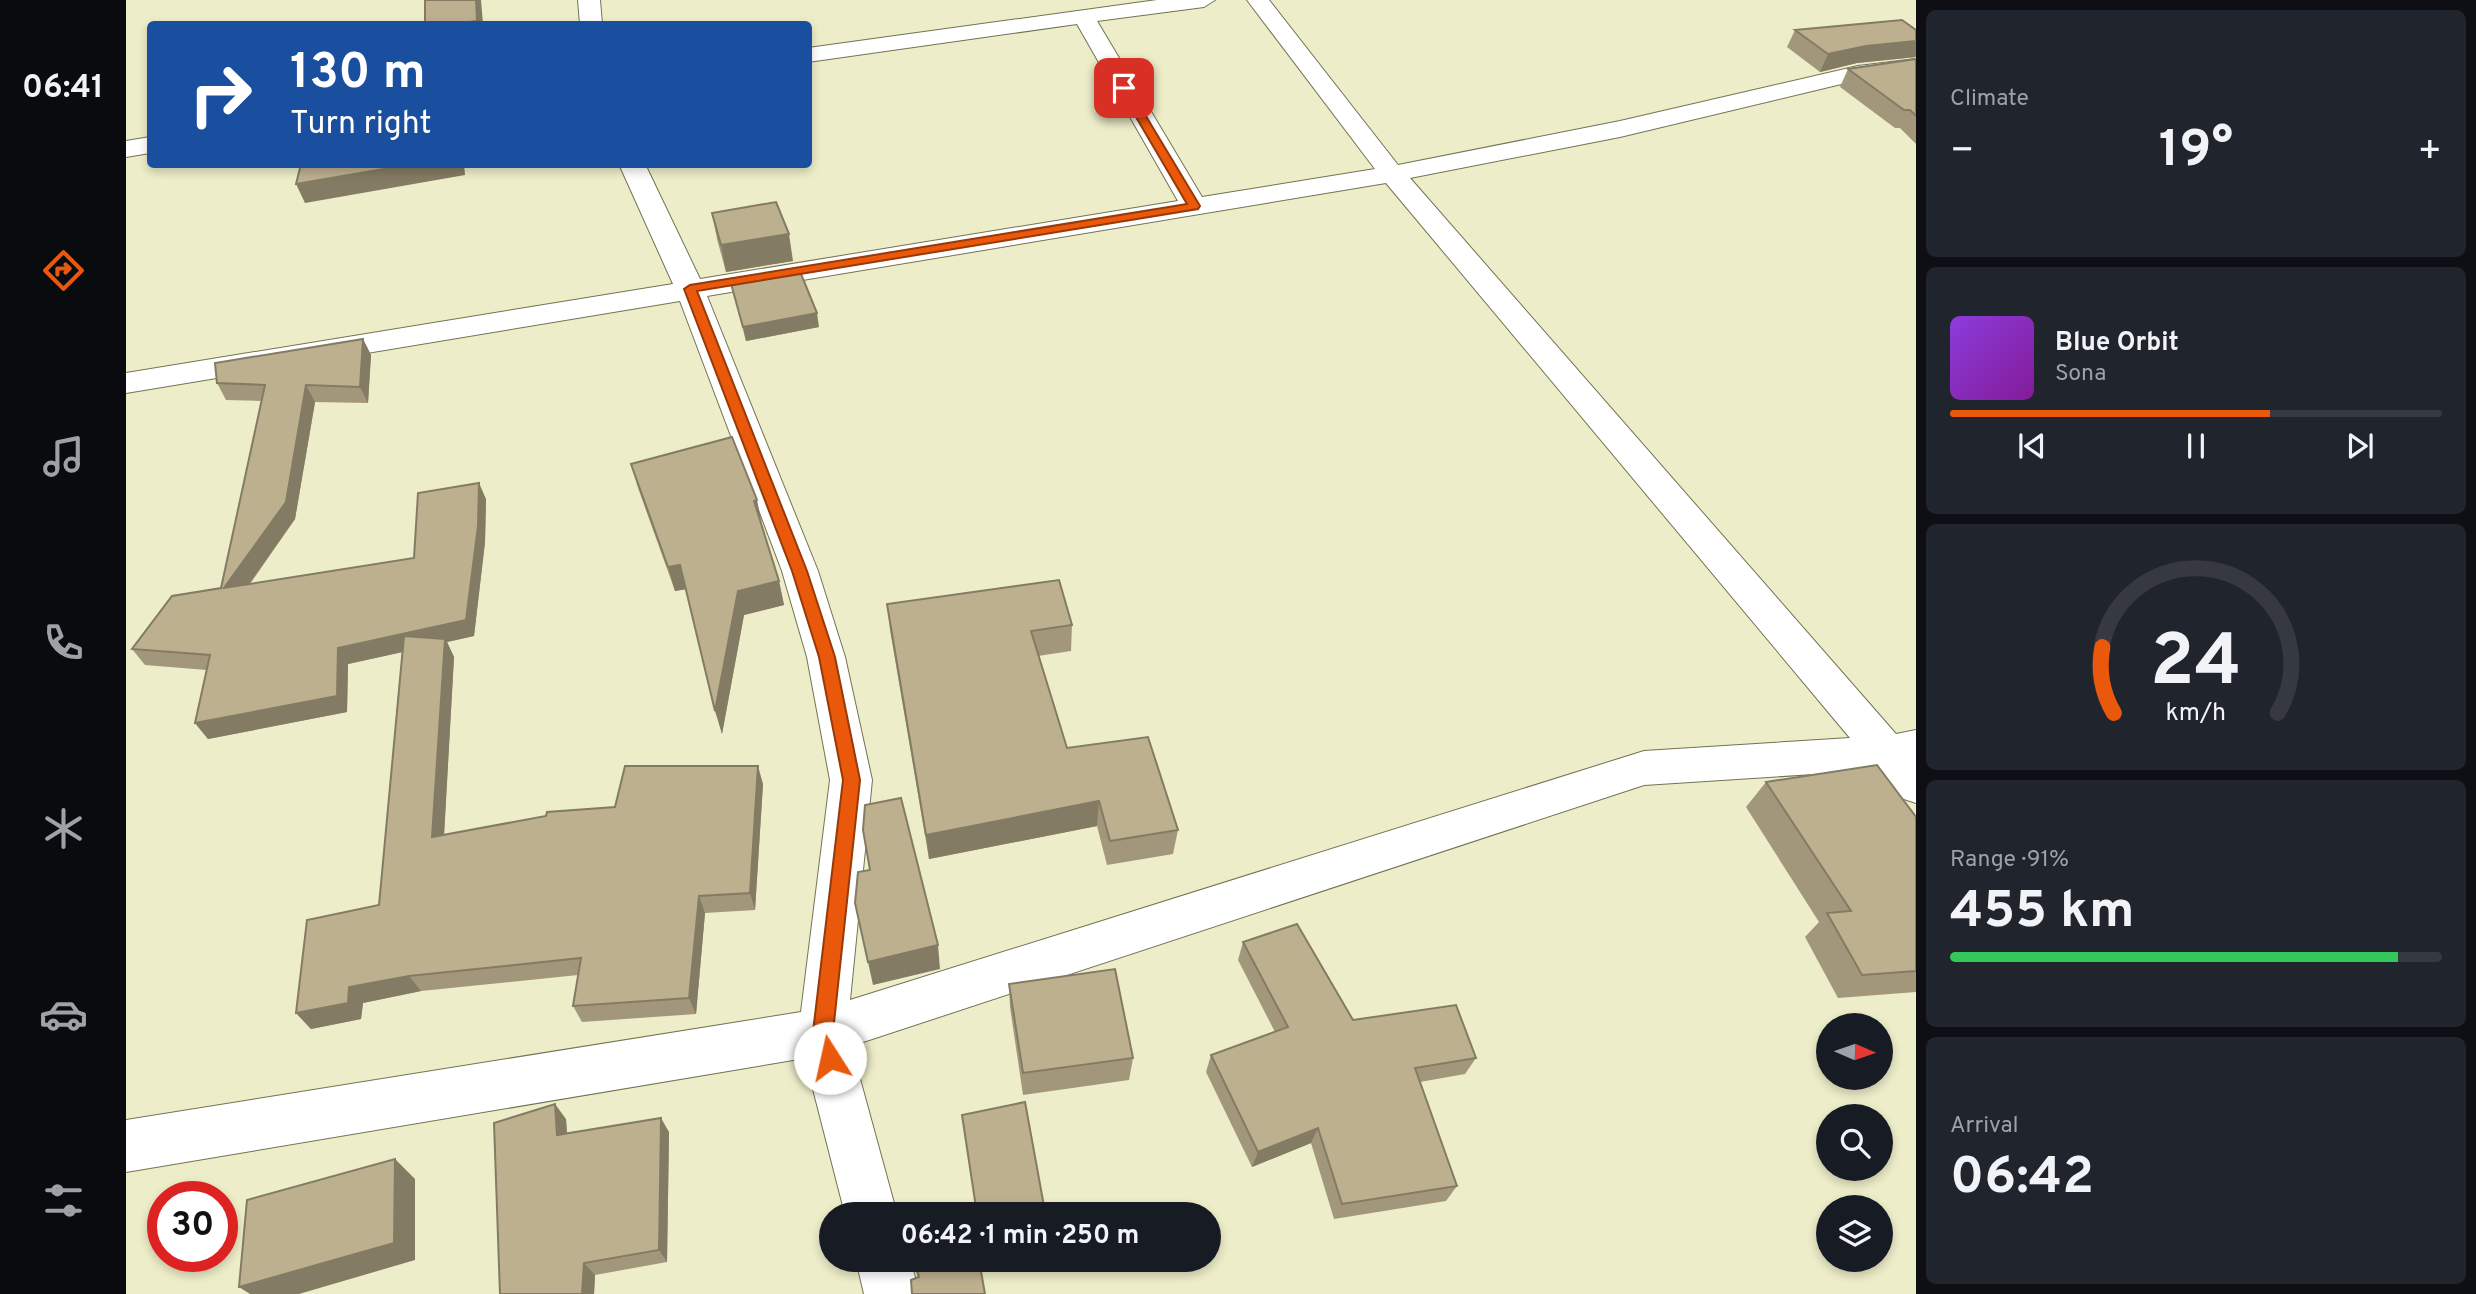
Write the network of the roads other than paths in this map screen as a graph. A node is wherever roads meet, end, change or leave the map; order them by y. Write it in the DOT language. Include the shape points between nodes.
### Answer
graph roads {
  1 [pos="589,0"];
  2 [pos="1204,0"];
  3 [pos="1258,0"];
  4 [pos="1083,16"];
  5 [pos="591,21"];
  6 [pos="812,54"];
  7 [pos="1916,66"];
  8 [pos="147,146"];
  9 [pos="126,149"];
  10 [pos="634,168"];
  11 [pos="1392,174"];
  12 [pos="1194,206"];
  13 [pos="690,289"];
  14 [pos="126,383"];
  15 [pos="1907,762"];
  16 [pos="823,1032"];
  17 [pos="126,1146"];
  18 [pos="868,1202"];
  19 [pos="886,1272"];
  20 [pos="892,1294"];
  1 -- 5 [label="street"];
  2 -- 4 [label="street"];
  3 -- 11 [label="street"];
  4 -- 6 [label="street"];
  4 -- 12 [label="street"];
  7 -- 11 [label="street" via="1858,73 1620,129"];
  8 -- 9 [label="street"];
  10 -- 13 [label="street"];
  11 -- 12 [label="street"];
  11 -- 15 [label="street"];
  12 -- 13 [label="street"];
  13 -- 14 [label="street"];
  13 -- 16 [label="street" via="800,571 827,657 851,780"];
  15 -- 16 [label="street" via="1644,768"];
  16 -- 17 [label="street"];
  16 -- 18 [label="street"];
  19 -- 20 [label="street"];
}
